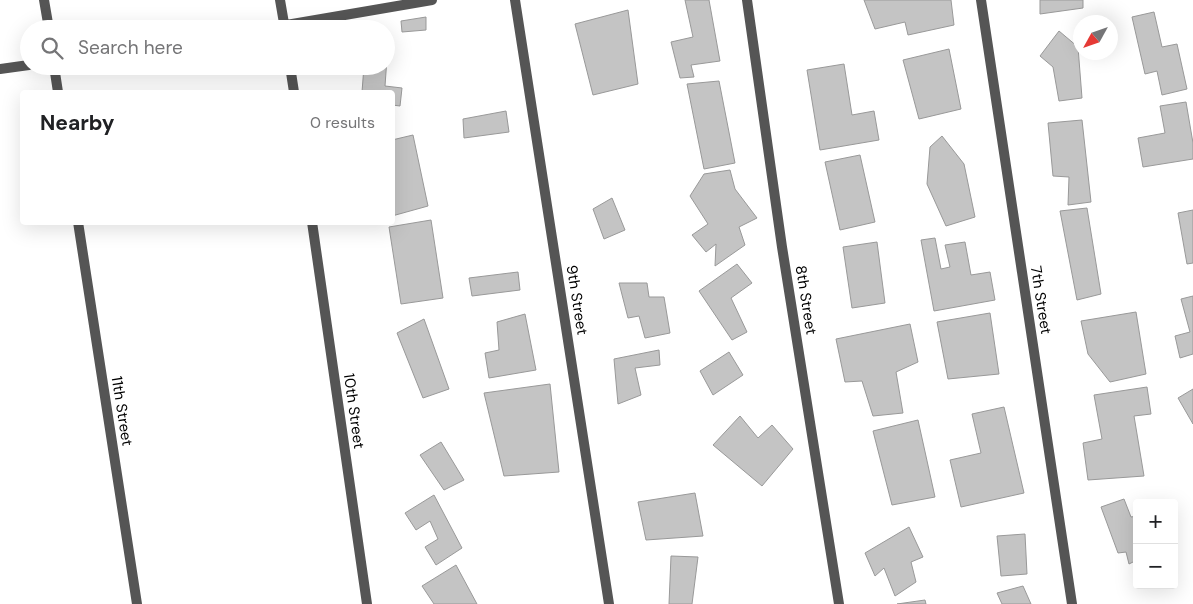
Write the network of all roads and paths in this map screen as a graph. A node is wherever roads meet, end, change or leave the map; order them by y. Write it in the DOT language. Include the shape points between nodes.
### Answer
graph roads {
  1 [pos="44,0"];
  2 [pos="280,0"];
  3 [pos="432,0"];
  4 [pos="515,0"];
  5 [pos="747,0"];
  6 [pos="981,0"];
  7 [pos="47,20"];
  8 [pos="283,20"];
  9 [pos="322,20"];
  10 [pos="20,66"];
  11 [pos="0,69"];
  12 [pos="55,75"];
  13 [pos="291,75"];
  14 [pos="58,90"];
  15 [pos="294,90"];
  16 [pos="78,225"];
  17 [pos="312,225"];
  18 [pos="137,604"];
  19 [pos="367,604"];
  20 [pos="609,604"];
  21 [pos="840,604"];
  22 [pos="1072,604"];
  1 -- 7 [label="street"];
  2 -- 8 [label="street"];
  3 -- 9 [label="street"];
  4 -- 20 [label="street, 9th Street"];
  5 -- 21 [label="street, 8th Street" via="782,247"];
  6 -- 22 [label="street, 7th Street"];
  10 -- 11 [label="street"];
  12 -- 14 [label="street"];
  13 -- 15 [label="street"];
  16 -- 18 [label="street, 11th Street"];
  17 -- 19 [label="street, 10th Street"];
}
